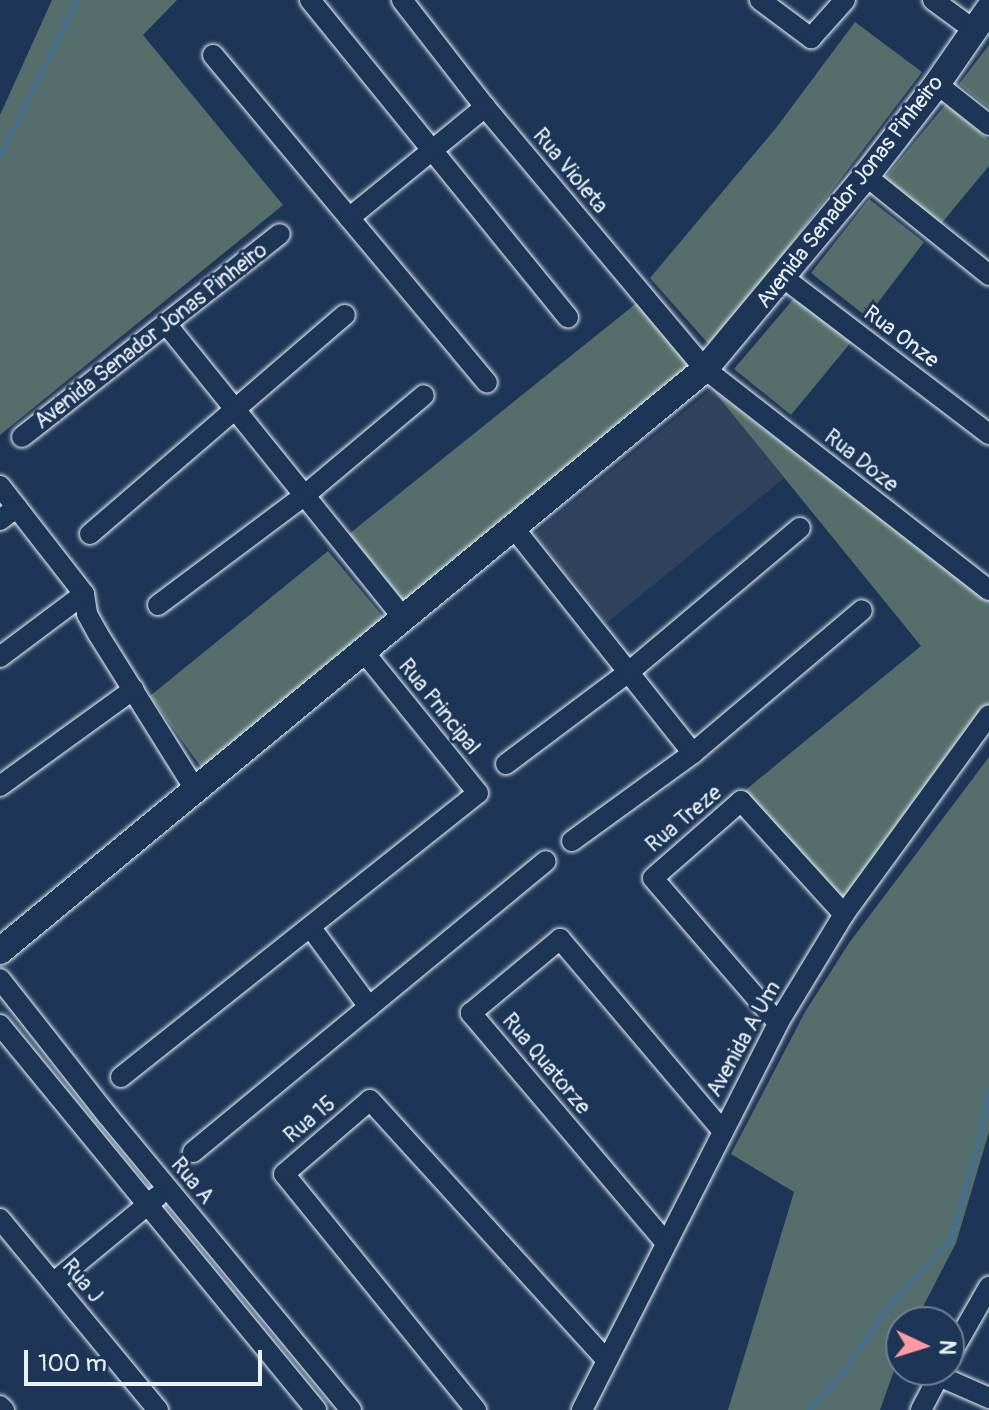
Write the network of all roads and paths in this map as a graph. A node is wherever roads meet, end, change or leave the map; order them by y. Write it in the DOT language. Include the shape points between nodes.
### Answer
graph roads {
  1 [pos="310,0"];
  2 [pos="402,0"];
  3 [pos="760,0"];
  4 [pos="845,0"];
  5 [pos="933,0"];
  6 [pos="981,20"];
  7 [pos="213,55"];
  8 [pos="937,84"];
  9 [pos="485,107"];
  10 [pos="989,125"];
  11 [pos="433,148"];
  12 [pos="866,176"];
  13 [pos="349,218"];
  14 [pos="280,234"];
  15 [pos="989,275"];
  16 [pos="784,278"];
  17 [pos="345,315"];
  18 [pos="568,317"];
  19 [pos="167,325"];
  20 [pos="705,369"];
  21 [pos="487,383"];
  22 [pos="424,395"];
  23 [pos="237,409"];
  24 [pos="989,434"];
  25 [pos="22,437"];
  26 [pos="0,486"];
  27 [pos="305,495"];
  28 [pos="17,507"];
  29 [pos="0,520"];
  30 [pos="513,527"];
  31 [pos="800,528"];
  32 [pos="90,534"];
  33 [pos="989,590"];
  34 [pos="84,594"];
  35 [pos="158,605"];
  36 [pos="862,610"];
  37 [pos="402,616"];
  38 [pos="363,651"];
  39 [pos="0,657"];
  40 [pos="630,671"];
  41 [pos="134,689"];
  42 [pos="989,715"];
  43 [pos="693,753"];
  44 [pos="506,764"];
  45 [pos="0,786"];
  46 [pos="195,789"];
  47 [pos="572,841"];
  48 [pos="546,861"];
  49 [pos="844,914"];
  50 [pos="311,928"];
  51 [pos="0,951"];
  52 [pos="0,979"];
  53 [pos="369,1007"];
  54 [pos="778,1023"];
  55 [pos="0,1025"];
  56 [pos="121,1077"];
  57 [pos="722,1130"];
  58 [pos="193,1152"];
  59 [pos="167,1188"];
  60 [pos="148,1204"];
  61 [pos="0,1219"];
  62 [pos="666,1243"];
  63 [pos="53,1283"];
  64 [pos="989,1287"];
  65 [pos="260,1301"];
  66 [pos="241,1318"];
  67 [pos="965,1329"];
  68 [pos="606,1359"];
  69 [pos="965,1382"];
  70 [pos="934,1386"];
  71 [pos="989,1398"];
  72 [pos="158,1410"];
  73 [pos="316,1410"];
  74 [pos="351,1410"];
  75 [pos="476,1410"];
  76 [pos="582,1410"];
  77 [pos="921,1410"];
  1 -- 11 [label="street"];
  2 -- 9 [label="street, Rua Violeta"];
  3 -- 4 [label="street" via="811,38"];
  5 -- 6 [label="street"];
  6 -- 8 [label="main road, Avenida Senador Jonas Pinheiro"];
  7 -- 13 [label="street"];
  8 -- 10 [label="street"];
  8 -- 12 [label="main road, Avenida Senador Jonas Pinheiro"];
  9 -- 11 [label="street"];
  9 -- 20 [label="street, Rua Violeta"];
  11 -- 13 [label="street"];
  11 -- 18 [label="street"];
  12 -- 15 [label="street"];
  12 -- 16 [label="main road, Avenida Senador Jonas Pinheiro"];
  13 -- 21 [label="street"];
  14 -- 19 [label="street, Avenida Senador Jonas Pinheiro"];
  16 -- 20 [label="main road, Avenida Senador Jonas Pinheiro"];
  16 -- 24 [label="street, Rua Onze"];
  17 -- 23 [label="street"];
  19 -- 23 [label="street"];
  19 -- 25 [label="street, Avenida Senador Jonas Pinheiro"];
  20 -- 30 [label="main road, Avenida Senador Jonas Pinheiro"];
  20 -- 33 [label="street, Rua Doze"];
  22 -- 27 [label="street"];
  23 -- 27 [label="street"];
  23 -- 32 [label="street"];
  26 -- 28 [label="street"];
  27 -- 35 [label="street"];
  27 -- 37 [label="street"];
  28 -- 29 [label="street"];
  28 -- 34 [label="street"];
  30 -- 37 [label="main road, Avenida Senador Jonas Pinheiro"];
  30 -- 40 [label="street"];
  31 -- 40 [label="street"];
  34 -- 39 [label="street"];
  34 -- 41 [label="street" via="87,614"];
  36 -- 43 [label="street"];
  37 -- 38 [label="main road, Avenida Senador Jonas Pinheiro"];
  38 -- 46 [label="main road, Avenida Senador Jonas Pinheiro"];
  38 -- 50 [label="street, Rua Principal" via="478,793"];
  40 -- 43 [label="street"];
  40 -- 44 [label="street"];
  41 -- 45 [label="street"];
  41 -- 46 [label="street"];
  42 -- 49 [label="street, Avenida A Um"];
  43 -- 47 [label="street"];
  46 -- 51 [label="main road, Avenida Senador Jonas Pinheiro"];
  48 -- 53 [label="street"];
  49 -- 54 [label="street, Avenida A Um"];
  49 -- 54 [label="street, Rua Treze" via="741,801 653,878"];
  50 -- 53 [label="street"];
  50 -- 56 [label="street"];
  52 -- 59 [label="street, Rua A"];
  53 -- 58 [label="street"];
  54 -- 57 [label="street, Avenida A Um"];
  55 -- 60 [label="street"];
  57 -- 62 [label="street, Avenida A Um"];
  57 -- 62 [label="street, Rua Quatorze" via="560,939 471,1013"];
  59 -- 60 [label="street"];
  59 -- 65 [label="street, Rua A"];
  60 -- 63 [label="street"];
  60 -- 66 [label="street"];
  61 -- 63 [label="street, Rua J"];
  62 -- 68 [label="street, Avenida A Um"];
  63 -- 72 [label="street, Rua J"];
  64 -- 67 [label="street"];
  65 -- 66 [label="street"];
  65 -- 74 [label="street, Rua A"];
  66 -- 73 [label="street"];
  68 -- 75 [label="street, Rua 15" via="370,1100 284,1174"];
  68 -- 76 [label="street, Avenida A Um"];
  69 -- 71 [label="street"];
  70 -- 77 [label="street"];
}
